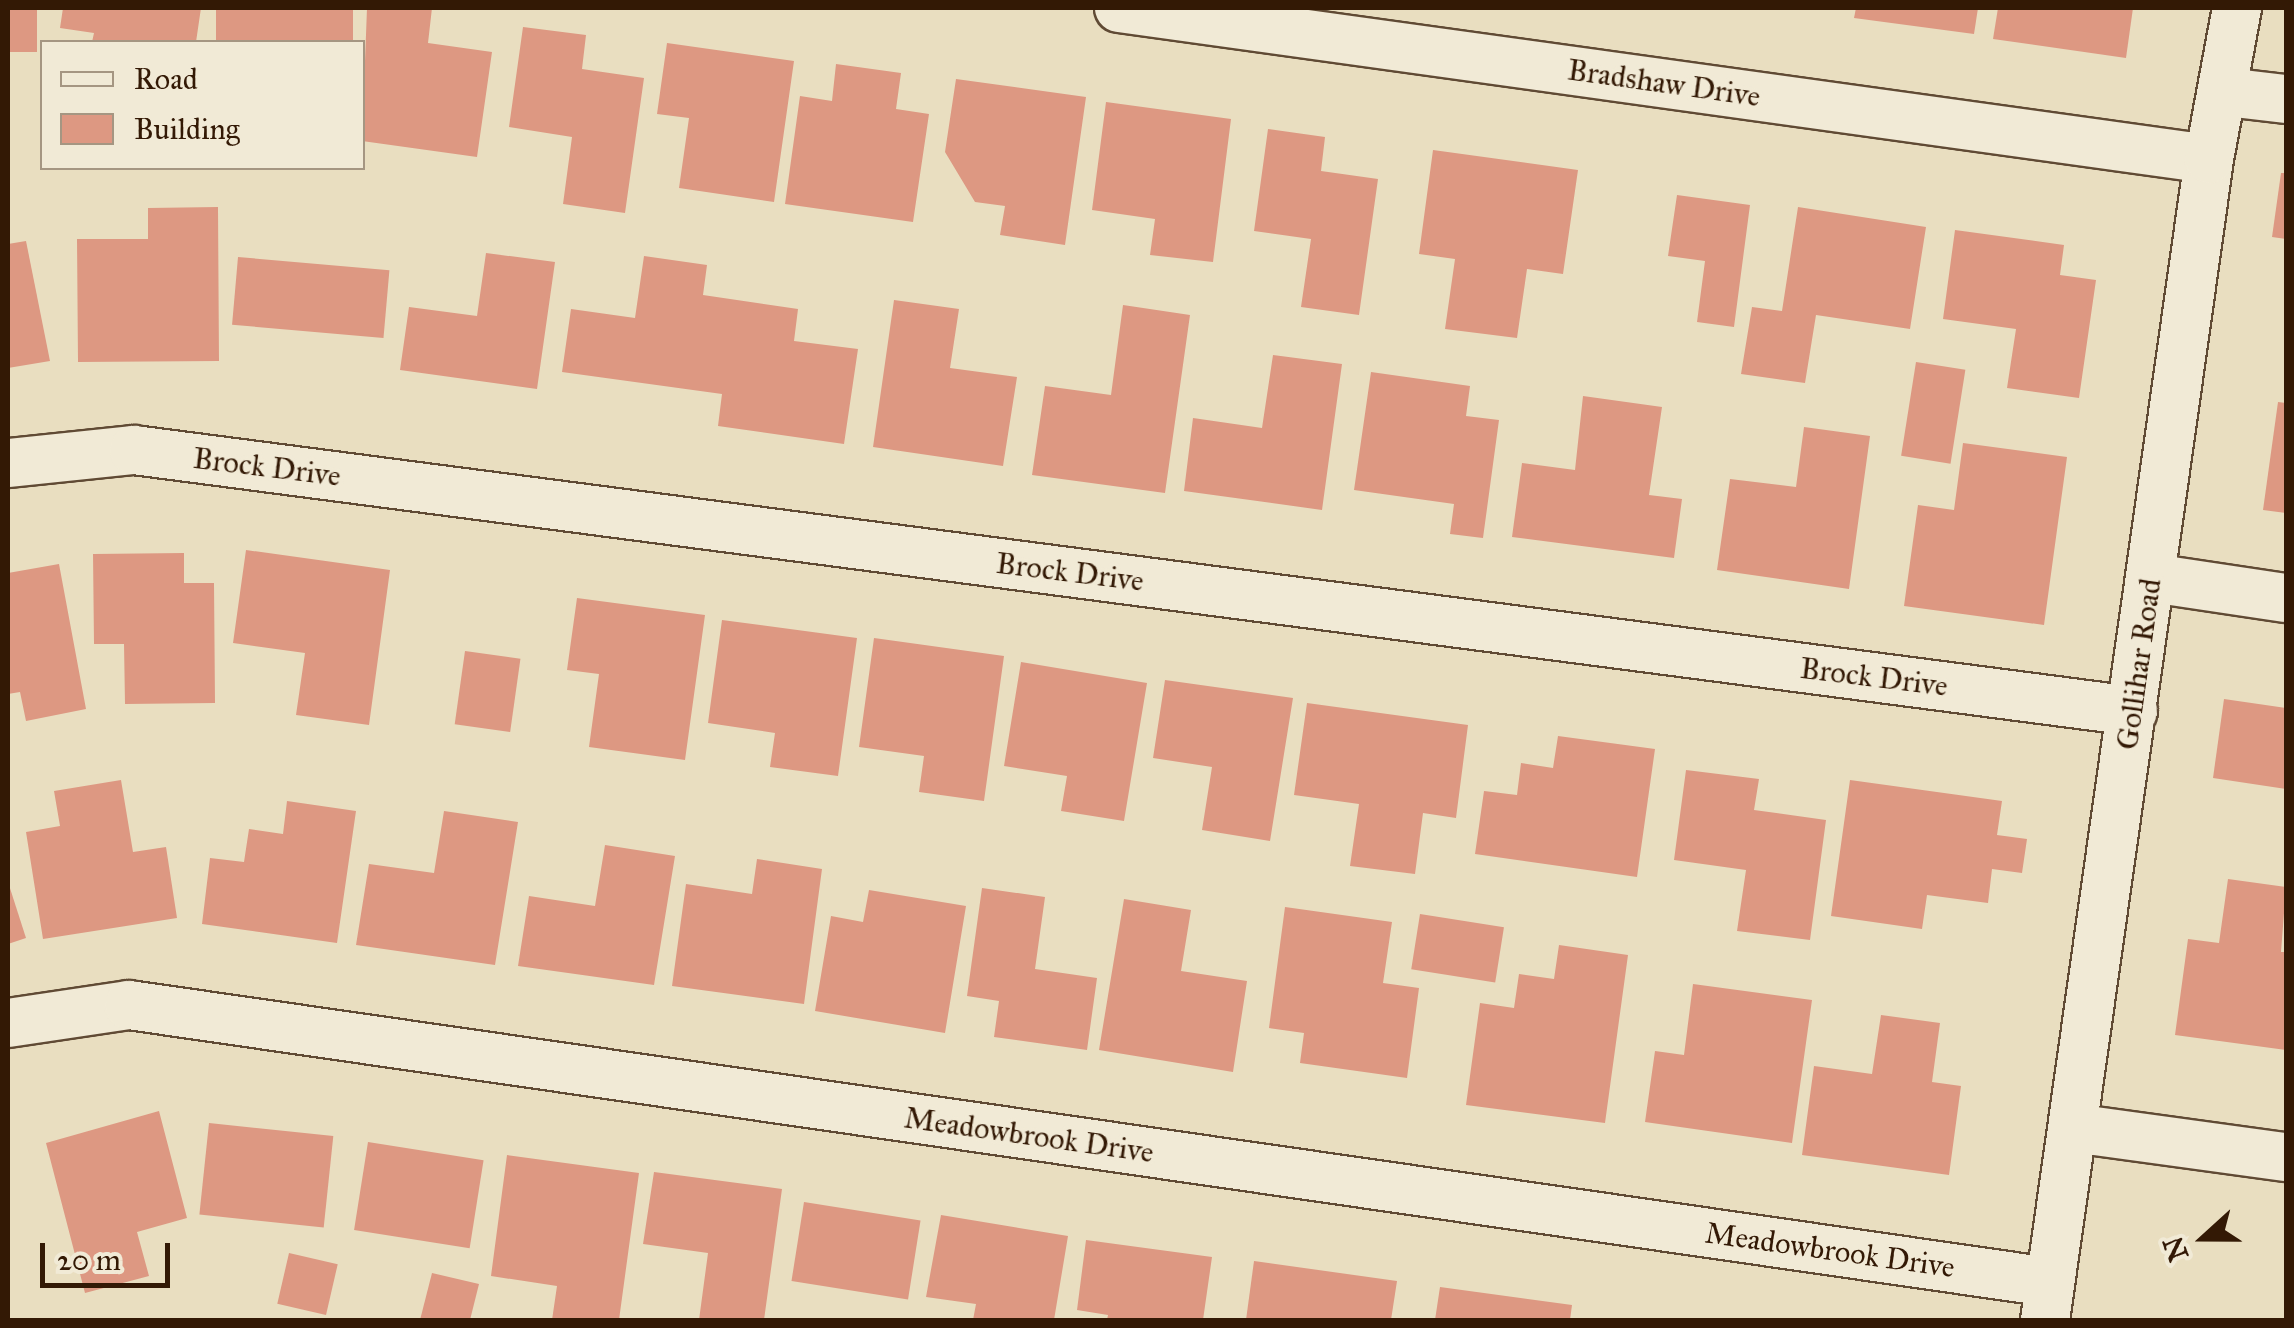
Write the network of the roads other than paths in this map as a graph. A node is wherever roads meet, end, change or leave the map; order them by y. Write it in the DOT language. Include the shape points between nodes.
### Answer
graph roads {
  1 [pos="1119,8"];
  2 [pos="2237,8"];
  3 [pos="2226,92"];
  4 [pos="2286,100"];
  5 [pos="2210,159"];
  6 [pos="8,463"];
  7 [pos="2152,578"];
  8 [pos="2286,598"];
  9 [pos="2133,711"];
  10 [pos="8,1023"];
  11 [pos="2073,1128"];
  12 [pos="2286,1157"];
  13 [pos="2048,1301"];
  1 -- 5 [label="street, Bradshaw Drive"];
  2 -- 3 [label="street, Gollihar Road"];
  3 -- 4 [label="street"];
  3 -- 5 [label="street, Gollihar Road"];
  5 -- 7 [label="street, Gollihar Road"];
  6 -- 9 [label="street, Brock Drive" via="134,450"];
  7 -- 8 [label="street"];
  7 -- 9 [label="street, Gollihar Road"];
  9 -- 11 [label="street, Gollihar Road"];
  10 -- 13 [label="street, Meadowbrook Drive" via="129,1005"];
  11 -- 12 [label="street"];
  11 -- 13 [label="street, Gollihar Road"];
}
